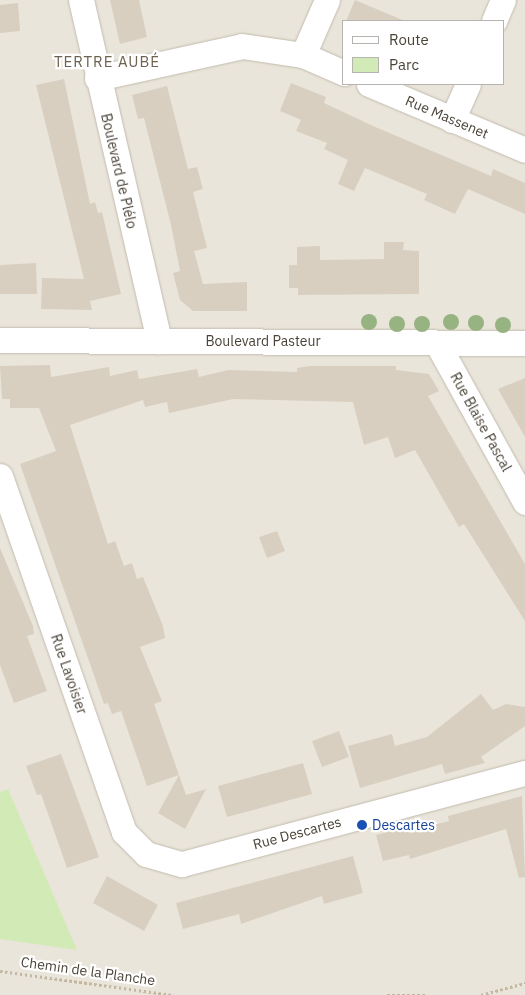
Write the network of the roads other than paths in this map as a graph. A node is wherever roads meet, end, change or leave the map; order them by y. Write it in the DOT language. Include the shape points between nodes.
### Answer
graph roads {
  1 [pos="81,0"];
  2 [pos="327,0"];
  3 [pos="504,0"];
  4 [pos="494,20"];
  5 [pos="303,55"];
  6 [pos="342,72"];
  7 [pos="97,78"];
  8 [pos="371,85"];
  9 [pos="468,85"];
  10 [pos="452,120"];
  11 [pos="525,150"];
  12 [pos="0,340"];
  13 [pos="159,341"];
  14 [pos="437,343"];
  15 [pos="525,343"];
  16 [pos="0,476"];
  17 [pos="525,502"];
  18 [pos="525,773"];
  19 [pos="155,859"];
  1 -- 7 [label="street, Boulevard de Plélo"];
  2 -- 5 [label="street"];
  3 -- 4 [label="street"];
  5 -- 6 [label="street"];
  5 -- 7 [label="street" via="242,46"];
  7 -- 13 [label="street, Boulevard de Plélo"];
  8 -- 10 [label="street, Rue Massenet"];
  9 -- 10 [label="street"];
  10 -- 11 [label="street, Rue Massenet"];
  12 -- 13 [label="street, Boulevard Pasteur"];
  13 -- 14 [label="street, Boulevard Pasteur"];
  14 -- 15 [label="street, Boulevard Pasteur"];
  14 -- 17 [label="street, Rue Blaise Pascal"];
  16 -- 19 [label="street, Rue Lavoisier" via="124,832"];
  18 -- 19 [label="street, Rue Descartes" via="182,864"];
}
